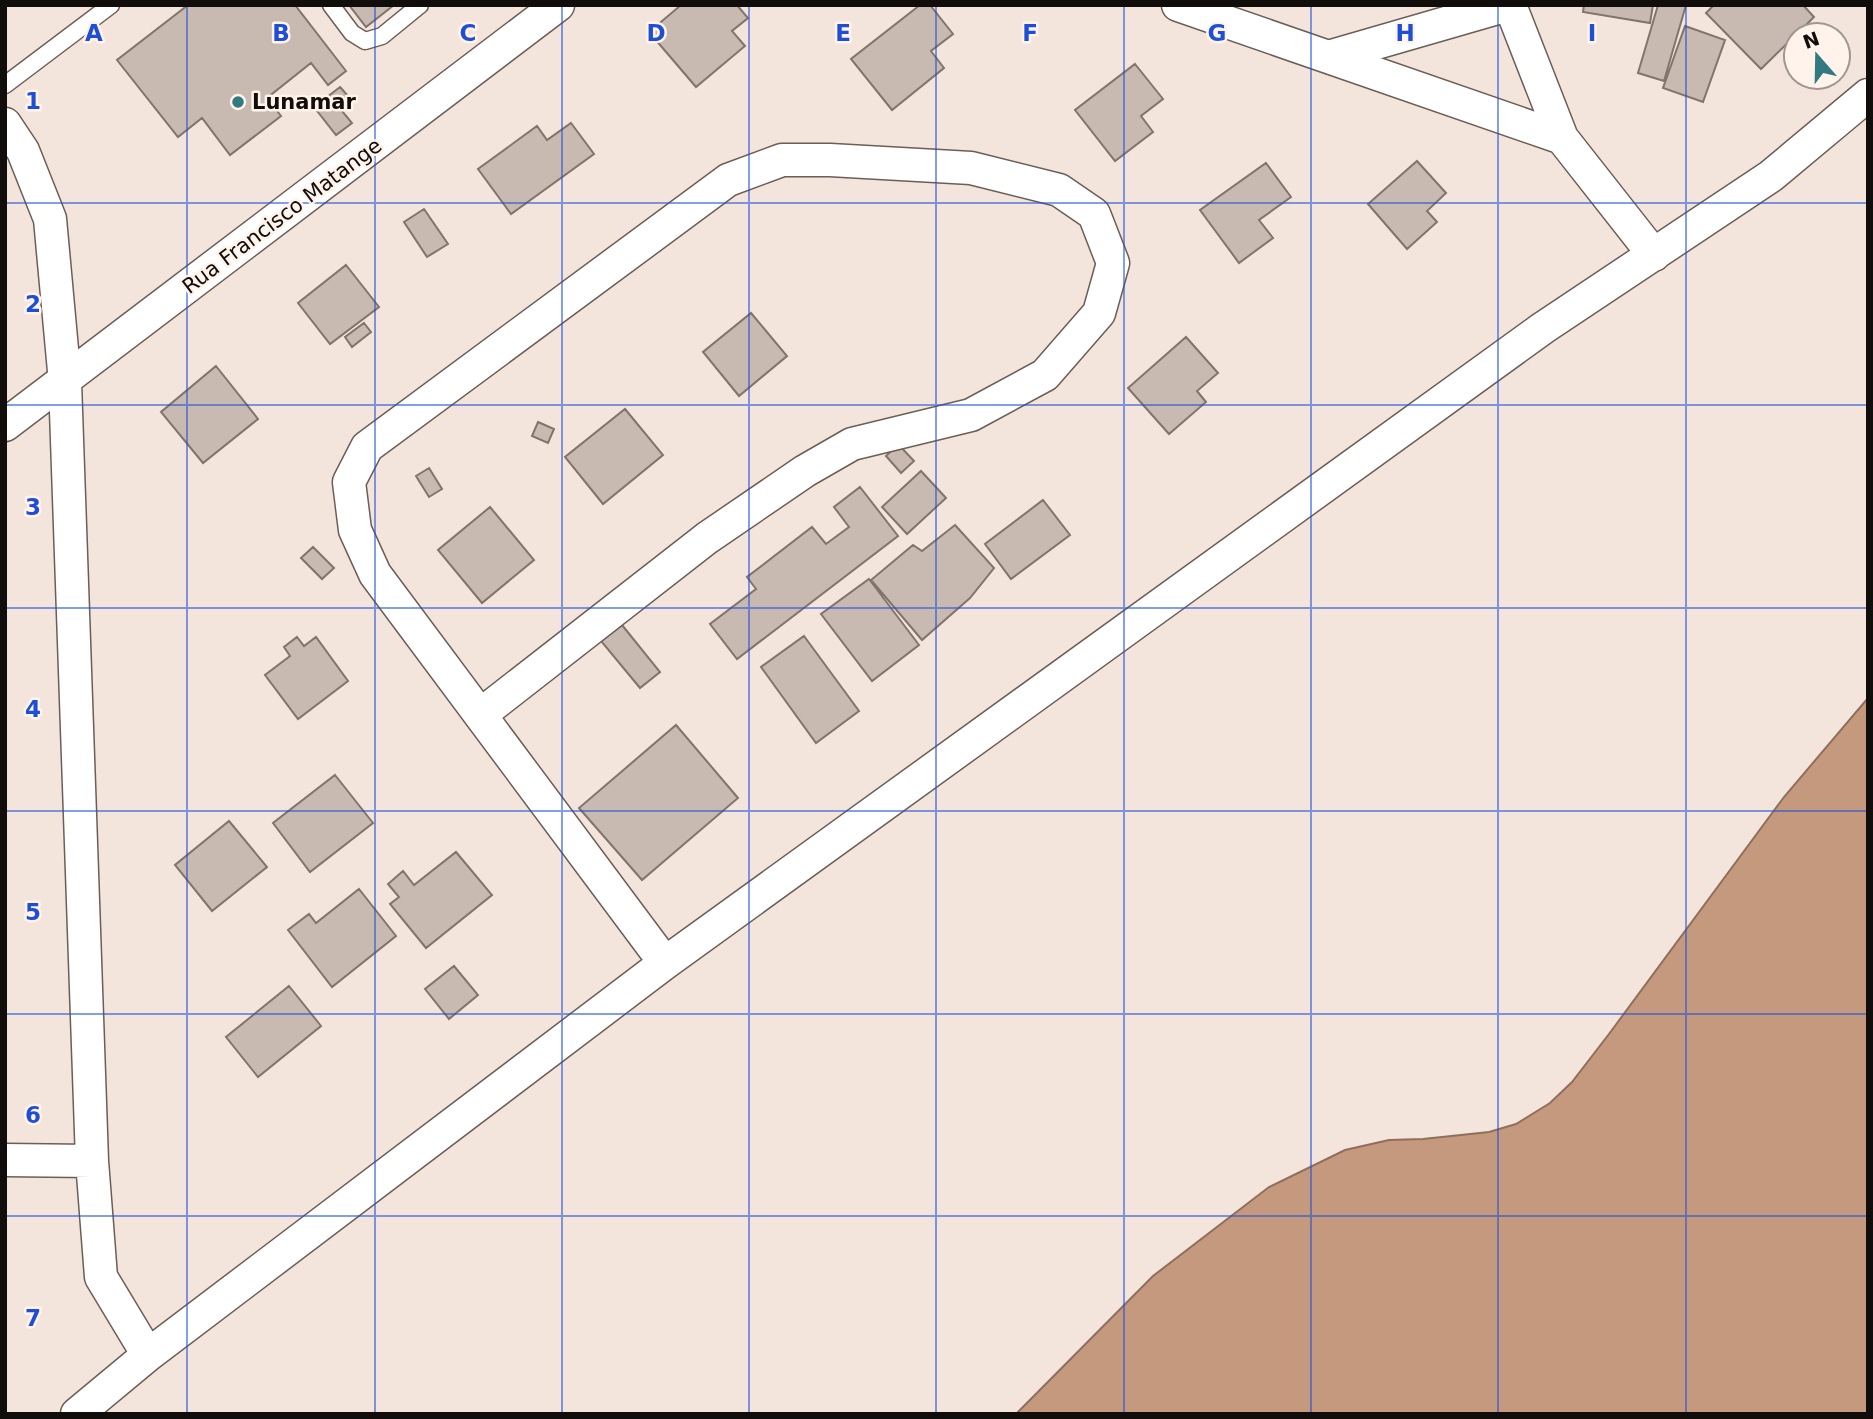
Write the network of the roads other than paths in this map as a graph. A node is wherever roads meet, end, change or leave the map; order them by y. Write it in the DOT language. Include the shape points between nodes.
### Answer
graph roads {
  1 [pos="111,5"];
  2 [pos="331,5"];
  3 [pos="421,5"];
  4 [pos="558,5"];
  5 [pos="1178,5"];
  6 [pos="1509,5"];
  7 [pos="1328,57"];
  8 [pos="5,85"];
  9 [pos="1868,95"];
  10 [pos="5,124"];
  11 [pos="1562,138"];
  12 [pos="1654,255"];
  13 [pos="65,382"];
  14 [pos="5,425"];
  15 [pos="480,715"];
  16 [pos="665,963"];
  17 [pos="5,1160"];
  18 [pos="92,1161"];
  19 [pos="148,1355"];
  20 [pos="77,1414"];
  1 -- 8 [label="lane"];
  2 -- 3 [label="lane" via="352,33 365,41 382,36"];
  4 -- 13 [label="street, Rua Francisco Matange"];
  5 -- 7 [label="street"];
  6 -- 7 [label="street"];
  6 -- 11 [label="street"];
  7 -- 11 [label="street"];
  9 -- 12 [label="street" via="1772,176"];
  10 -- 13 [label="street" via="23,151 51,219"];
  11 -- 12 [label="street"];
  12 -- 16 [label="street" via="1544,328"];
  13 -- 14 [label="street, Rua Francisco Matange"];
  13 -- 18 [label="street"];
  15 -- 15 [label="street" via="707,538 805,471 852,444 971,415 1045,375 1099,313 1113,263 1094,214 1059,190 971,168 782,160 728,180 366,447 349,482 355,530 375,574"];
  15 -- 16 [label="street"];
  16 -- 19 [label="street"];
  17 -- 18 [label="street"];
  18 -- 19 [label="street" via="101,1277"];
  19 -- 20 [label="street"];
}
